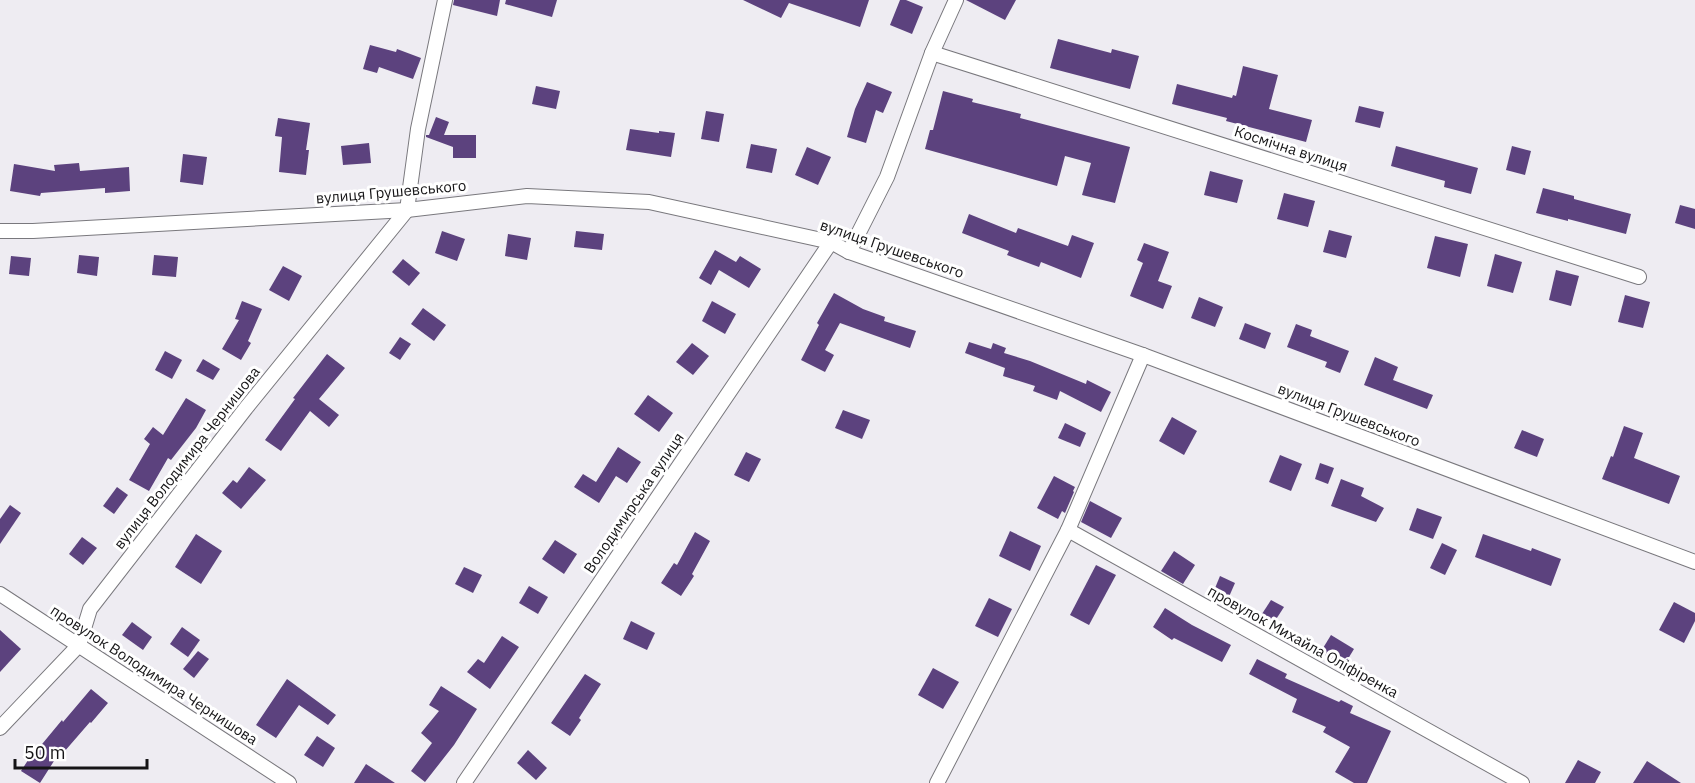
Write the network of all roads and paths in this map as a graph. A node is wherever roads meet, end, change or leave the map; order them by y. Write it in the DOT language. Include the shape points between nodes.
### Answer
graph roads {
  1 [pos="445,0"];
  2 [pos="956,0"];
  3 [pos="932,53"];
  4 [pos="407,210"];
  5 [pos="0,231"];
  6 [pos="831,242"];
  7 [pos="849,252"];
  8 [pos="1639,278"];
  9 [pos="1143,355"];
  10 [pos="1068,530"];
  11 [pos="1695,562"];
  12 [pos="0,594"];
  13 [pos="79,645"];
  14 [pos="0,728"];
  15 [pos="289,783"];
  16 [pos="464,783"];
  17 [pos="937,783"];
  18 [pos="1522,783"];
  1 -- 4 [label="street" via="418,129"];
  2 -- 3 [label="street"];
  3 -- 7 [label="street" via="887,177"];
  3 -- 8 [label="street, Космічна вулиця"];
  4 -- 5 [label="street, вулиця Грушевського"];
  4 -- 6 [label="street, вулиця Грушевського" via="527,196 649,201"];
  4 -- 13 [label="street, вулиця Володимира Чернишова" via="90,609"];
  6 -- 7 [label="street, вулиця Грушевського"];
  6 -- 16 [label="street, Володимирська вулиця"];
  7 -- 9 [label="street, вулиця Грушевського"];
  9 -- 10 [label="street"];
  9 -- 11 [label="street, вулиця Грушевського"];
  10 -- 17 [label="street"];
  10 -- 18 [label="street, провулок Михайла Оліфіренка"];
  12 -- 13 [label="street, провулок Володимира Чернишова"];
  13 -- 14 [label="street, вулиця Володимира Чернишова"];
  13 -- 15 [label="street, провулок Володимира Чернишова"];
}
